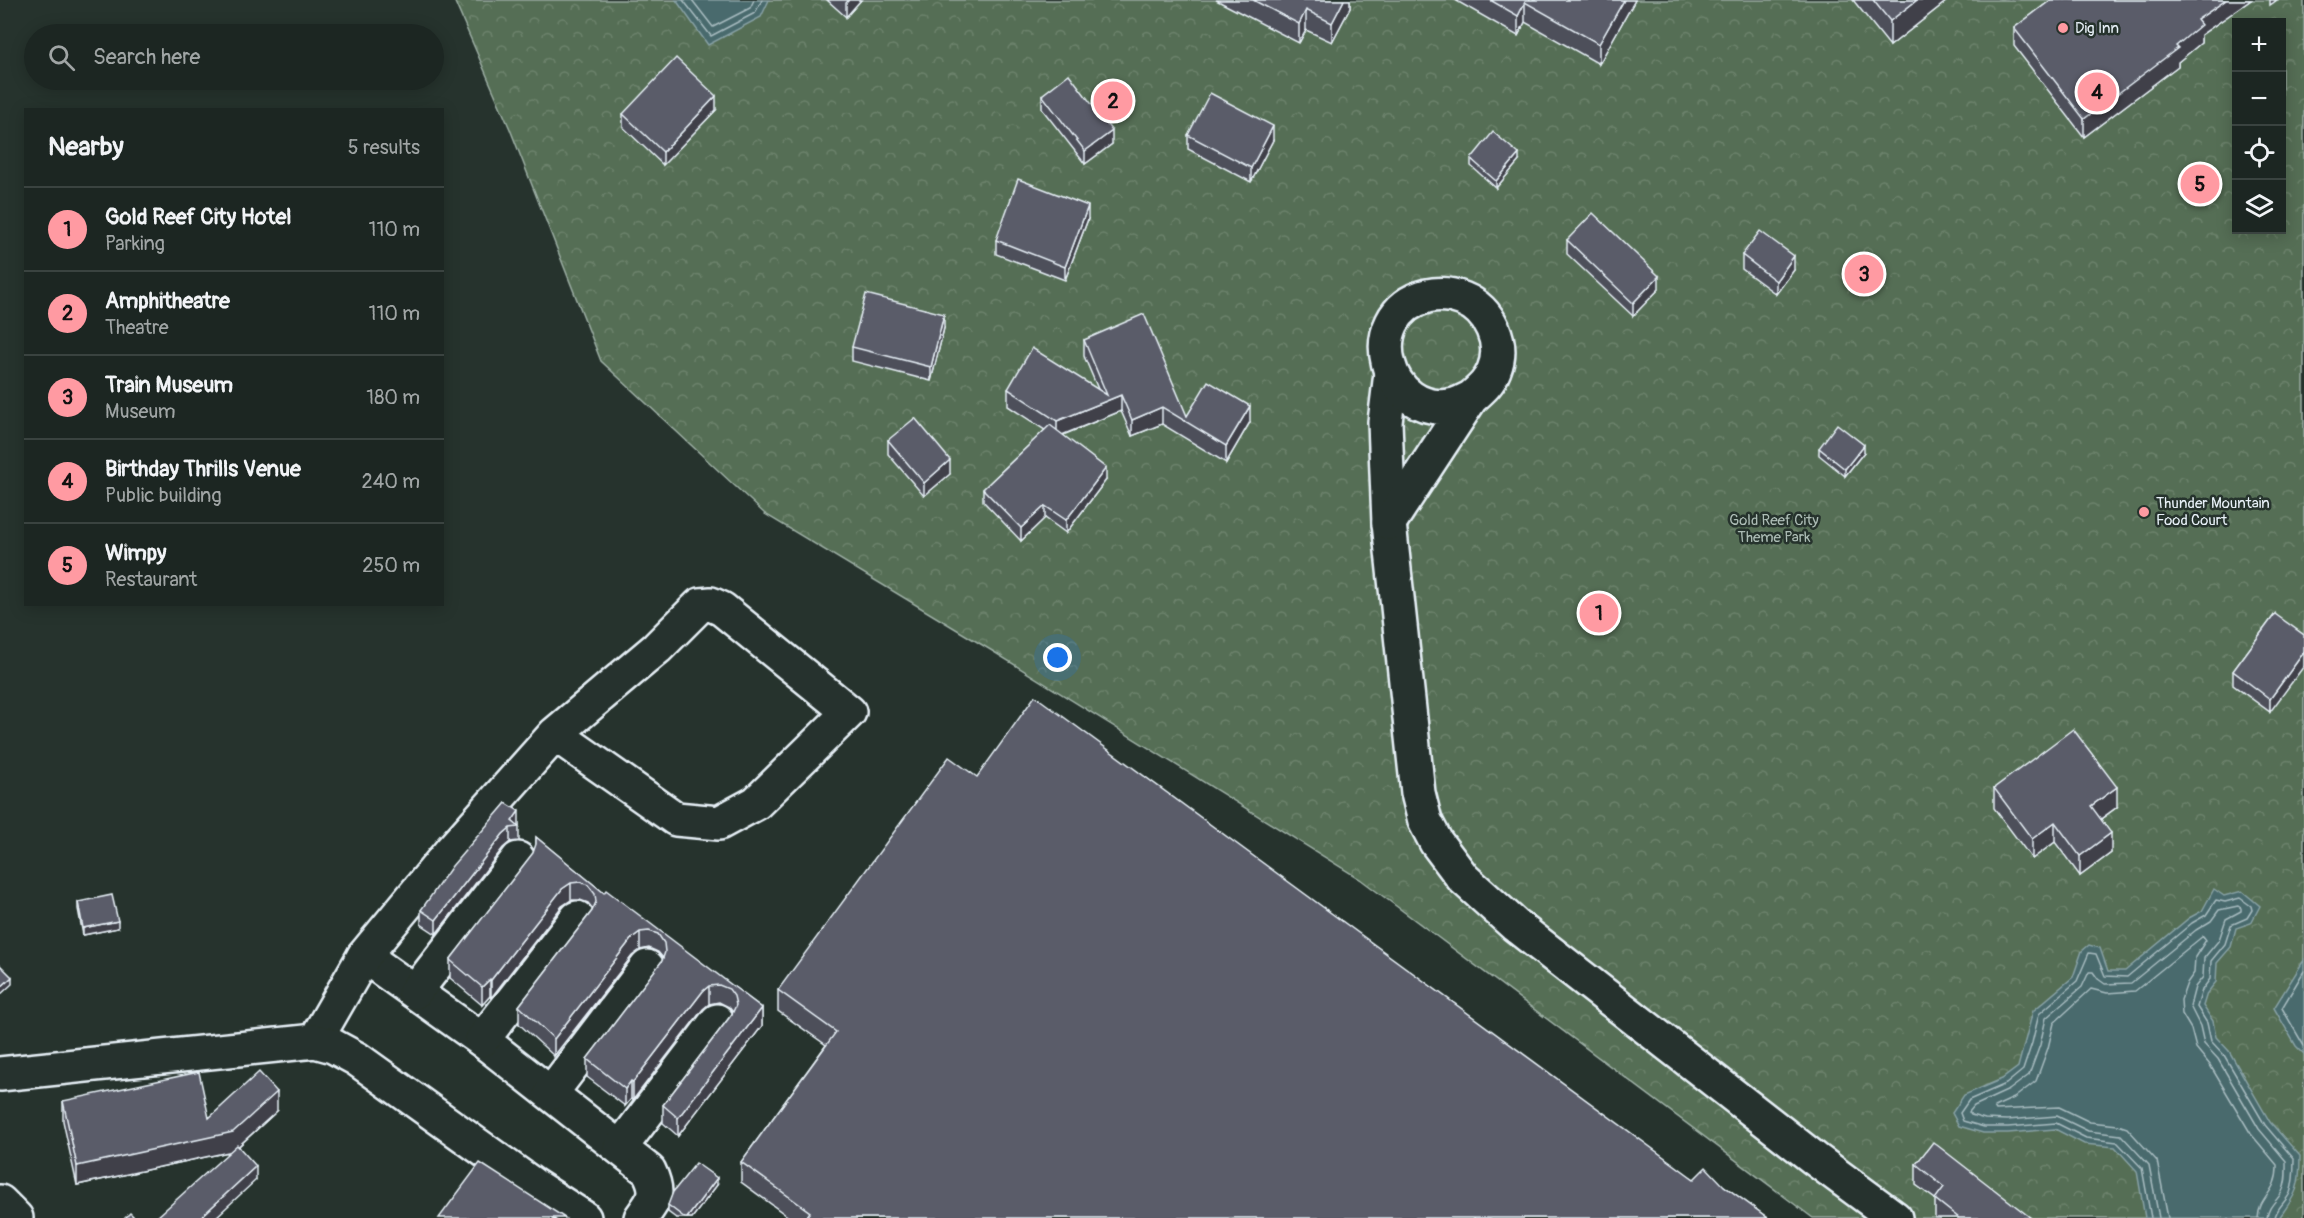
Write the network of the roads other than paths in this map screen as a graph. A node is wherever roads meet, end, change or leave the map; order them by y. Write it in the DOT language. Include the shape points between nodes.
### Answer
graph roads {
  1 [pos="1391,373"];
  2 [pos="1471,398"];
  3 [pos="1389,524"];
  4 [pos="555,734"];
  5 [pos="519,859"];
  6 [pos="577,918"];
  7 [pos="364,956"];
  8 [pos="647,967"];
  9 [pos="415,992"];
  10 [pos="717,1021"];
  11 [pos="482,1040"];
  12 [pos="315,1041"];
  13 [pos="0,1074"];
  14 [pos="551,1093"];
  15 [pos="620,1148"];
  16 [pos="0,1202"];
  17 [pos="16,1218"];
  18 [pos="584,1218"];
  19 [pos="641,1218"];
  20 [pos="1895,1218"];
  1 -- 2 [label="street" via="1402,390 1434,406 1453,405"];
  1 -- 2 [label="street" via="1386,339 1403,308 1418,298 1453,295 1471,302 1495,332 1495,369 1485,386"];
  1 -- 3 [label="street" via="1385,422"];
  2 -- 3 [label="street"];
  3 -- 20 [label="street" via="1418,793 1425,821 1436,842 1463,878 1515,925"];
  4 -- 4 [label="street" via="676,819 719,823 756,803 849,712 769,645 711,604 700,605 657,648"];
  4 -- 7 [label="street"];
  5 -- 9 [label="street"];
  6 -- 11 [label="street"];
  7 -- 9 [label="street"];
  7 -- 12 [label="street"];
  8 -- 14 [label="street"];
  9 -- 11 [label="street"];
  10 -- 15 [label="street"];
  11 -- 14 [label="street"];
  12 -- 13 [label="street"];
  12 -- 18 [label="street" via="357,1059"];
  14 -- 15 [label="street"];
  15 -- 19 [label="street" via="649,1171 655,1184 656,1196"];
  16 -- 17 [label="street"];
}
